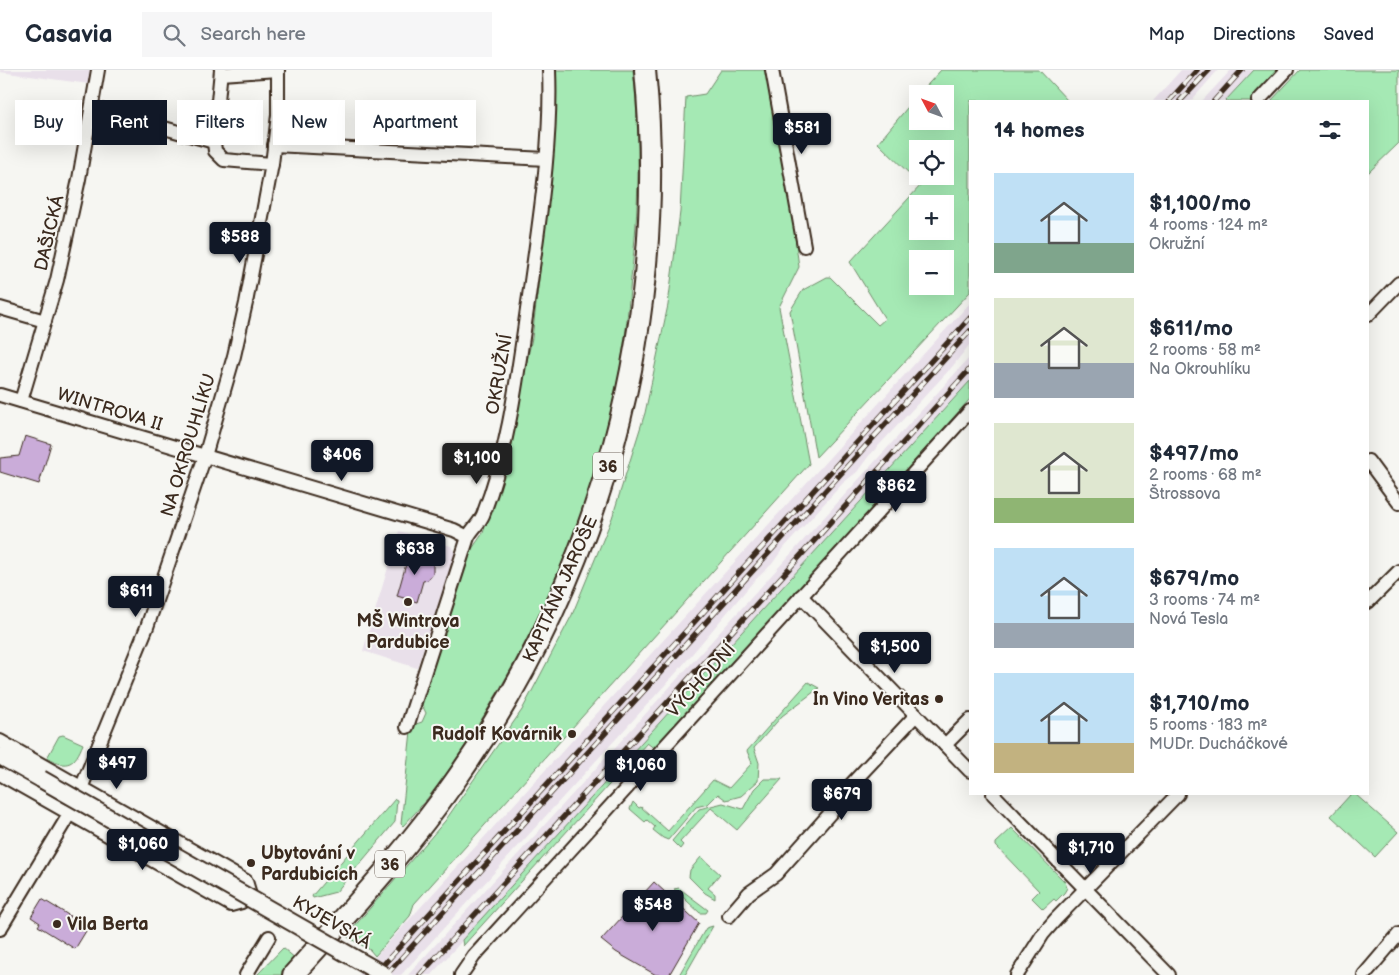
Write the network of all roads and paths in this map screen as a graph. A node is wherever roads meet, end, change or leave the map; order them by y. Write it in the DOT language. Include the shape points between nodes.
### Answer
graph roads {
  1 [pos="98,70"];
  2 [pos="278,70"];
  3 [pos="549,70"];
  4 [pos="645,70"];
  5 [pos="772,70"];
  6 [pos="1287,70"];
  7 [pos="221,72"];
  8 [pos="94,100"];
  9 [pos="218,100"];
  10 [pos="278,100"];
  11 [pos="1259,100"];
  12 [pos="92,113"];
  13 [pos="214,145"];
  14 [pos="274,145"];
  15 [pos="546,159"];
  16 [pos="272,164"];
  17 [pos="804,246"];
  18 [pos="1399,283"];
  19 [pos="0,308"];
  20 [pos="1369,314"];
  21 [pos="45,321"];
  22 [pos="0,395"];
  23 [pos="21,401"];
  24 [pos="969,412"];
  25 [pos="205,456"];
  26 [pos="1369,462"];
  27 [pos="1399,503"];
  28 [pos="468,537"];
  29 [pos="1399,571"];
  30 [pos="801,596"];
  31 [pos="1369,601"];
  32 [pos="916,715"];
  33 [pos="969,721"];
  34 [pos="407,727"];
  35 [pos="0,741"];
  36 [pos="945,745"];
  37 [pos="0,756"];
  38 [pos="969,770"];
  39 [pos="0,774"];
  40 [pos="82,786"];
  41 [pos="993,795"];
  42 [pos="1177,795"];
  43 [pos="70,813"];
  44 [pos="1085,888"];
  45 [pos="729,916"];
  46 [pos="0,928"];
  47 [pos="1399,934"];
  48 [pos="269,937"];
  49 [pos="246,975"];
  50 [pos="293,975"];
  51 [pos="384,975"];
  52 [pos="461,975"];
  53 [pos="1017,975"];
  54 [pos="1169,975"];
  55 [pos="1364,975"];
  1 -- 8 [label="street, DAŠICKÁ"];
  2 -- 7 [label="street"];
  2 -- 10 [label="street, NA OKROUHLÍKU"];
  3 -- 15 [label="street, OKRUŽNÍ"];
  4 -- 50 [label="main road, KAPITÁNA JAROŠE / 36" via="650,210 641,309 619,428 583,542 550,622 478,748 418,830"];
  5 -- 17 [label="street"];
  6 -- 11 [label="street"];
  7 -- 9 [label="street"];
  12 -- 21 [label="street, DAŠICKÁ" via="66,242"];
  13 -- 16 [label="street" via="215,151 224,160"];
  14 -- 15 [label="street"];
  14 -- 16 [label="street, NA OKROUHLÍKU"];
  15 -- 28 [label="street, OKRUŽNÍ" via="519,374 482,515"];
  16 -- 25 [label="street, NA OKROUHLÍKU" via="242,321"];
  18 -- 20 [label="street"];
  19 -- 21 [label="street"];
  21 -- 23 [label="street, DAŠICKÁ"];
  22 -- 23 [label="street, WINTROVA II"];
  23 -- 25 [label="street, WINTROVA II"];
  24 -- 30 [label="street, VÝCHODNÍ"];
  25 -- 28 [label="street, WINTROVA II" via="454,530"];
  25 -- 40 [label="street, NA OKROUHLÍKU" via="147,627"];
  26 -- 27 [label="street"];
  28 -- 34 [label="street, OKRUŽNÍ"];
  29 -- 31 [label="street"];
  30 -- 32 [label="street"];
  30 -- 52 [label="street, VÝCHODNÍ" via="474,956"];
  32 -- 36 [label="street"];
  32 -- 45 [label="street" via="845,791 834,809 776,874 748,893"];
  33 -- 36 [label="street"];
  35 -- 40 [label="street"];
  36 -- 38 [label="street"];
  37 -- 51 [label="street, KYJEVSKÁ, bridge"];
  39 -- 43 [label="street"];
  40 -- 43 [label="street, NA OKROUHLÍKU"];
  40 -- 43 [label="street" via="246,881 249,891 242,902 231,905"];
  41 -- 44 [label="street"];
  42 -- 44 [label="street"];
  43 -- 46 [label="street, NA OKROUHLÍKU"];
  44 -- 53 [label="street" via="1049,926"];
  44 -- 54 [label="street"];
  47 -- 55 [label="street"];
  48 -- 49 [label="street"];
}
